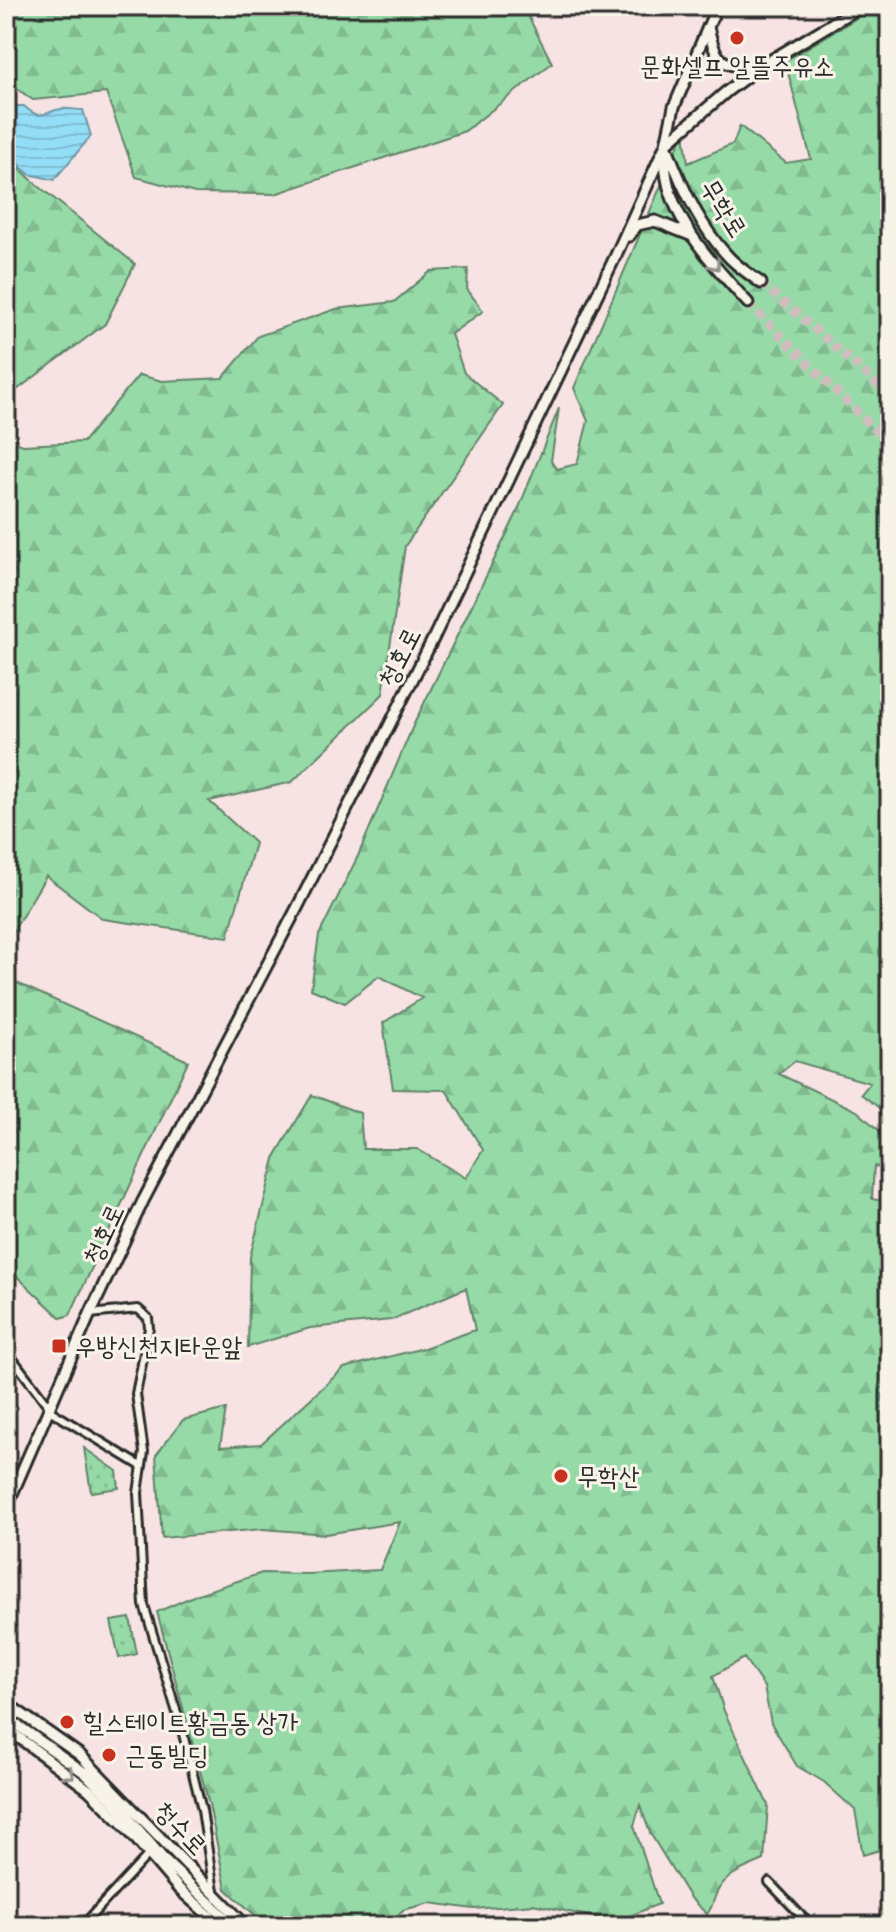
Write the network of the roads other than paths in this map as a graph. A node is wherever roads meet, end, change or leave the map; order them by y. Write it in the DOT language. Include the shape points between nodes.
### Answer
graph roads {
  1 [pos="717,6"];
  2 [pos="861,6"];
  3 [pos="708,27"];
  4 [pos="758,68"];
  5 [pos="666,144"];
  6 [pos="693,237"];
  7 [pos="616,255"];
  8 [pos="761,283"];
  9 [pos="748,303"];
  10 [pos="90,1314"];
  11 [pos="6,1350"];
  12 [pos="14,1361"];
  13 [pos="6,1371"];
  14 [pos="50,1409"];
  15 [pos="141,1466"];
  16 [pos="6,1508"];
  17 [pos="6,1703"];
  18 [pos="6,1717"];
  19 [pos="6,1728"];
  20 [pos="148,1855"];
  21 [pos="769,1882"];
  22 [pos="214,1895"];
  23 [pos="82,1926"];
  24 [pos="221,1926"];
  25 [pos="234,1926"];
  26 [pos="246,1926"];
  27 [pos="811,1926"];
  1 -- 3 [label="main road, 청호로"];
  2 -- 4 [label="main road"];
  3 -- 4 [label="main road" via="720,62"];
  3 -- 5 [label="main road, 청호로" via="674,107"];
  4 -- 5 [label="main road"];
  5 -- 6 [label="main road" via="672,194"];
  5 -- 7 [label="main road, 청호로"];
  5 -- 8 [label="main road, 무학로" via="704,226 727,256"];
  6 -- 7 [label="main road" via="655,221 637,225"];
  6 -- 9 [label="main road, one-way"];
  7 -- 10 [label="main road, 청호로" via="434,637"];
  10 -- 14 [label="main road, 청호로"];
  10 -- 15 [label="street" via="138,1309 148,1318 136,1394"];
  11 -- 12 [label="street"];
  12 -- 13 [label="street"];
  12 -- 14 [label="street"];
  14 -- 15 [label="street"];
  14 -- 16 [label="main road, 청호로"];
  15 -- 22 [label="street" via="144,1605 202,1810"];
  17 -- 22 [label="main road, 청수로" via="80,1755"];
  18 -- 25 [label="main road, 청수로" via="85,1773 165,1861"];
  19 -- 20 [label="main road, 청수로, one-way" via="89,1790"];
  20 -- 23 [label="street, 청수로"];
  20 -- 24 [label="main road, 청수로"];
  21 -- 27 [label="street"];
  22 -- 26 [label="main road, 청수로"];
}
